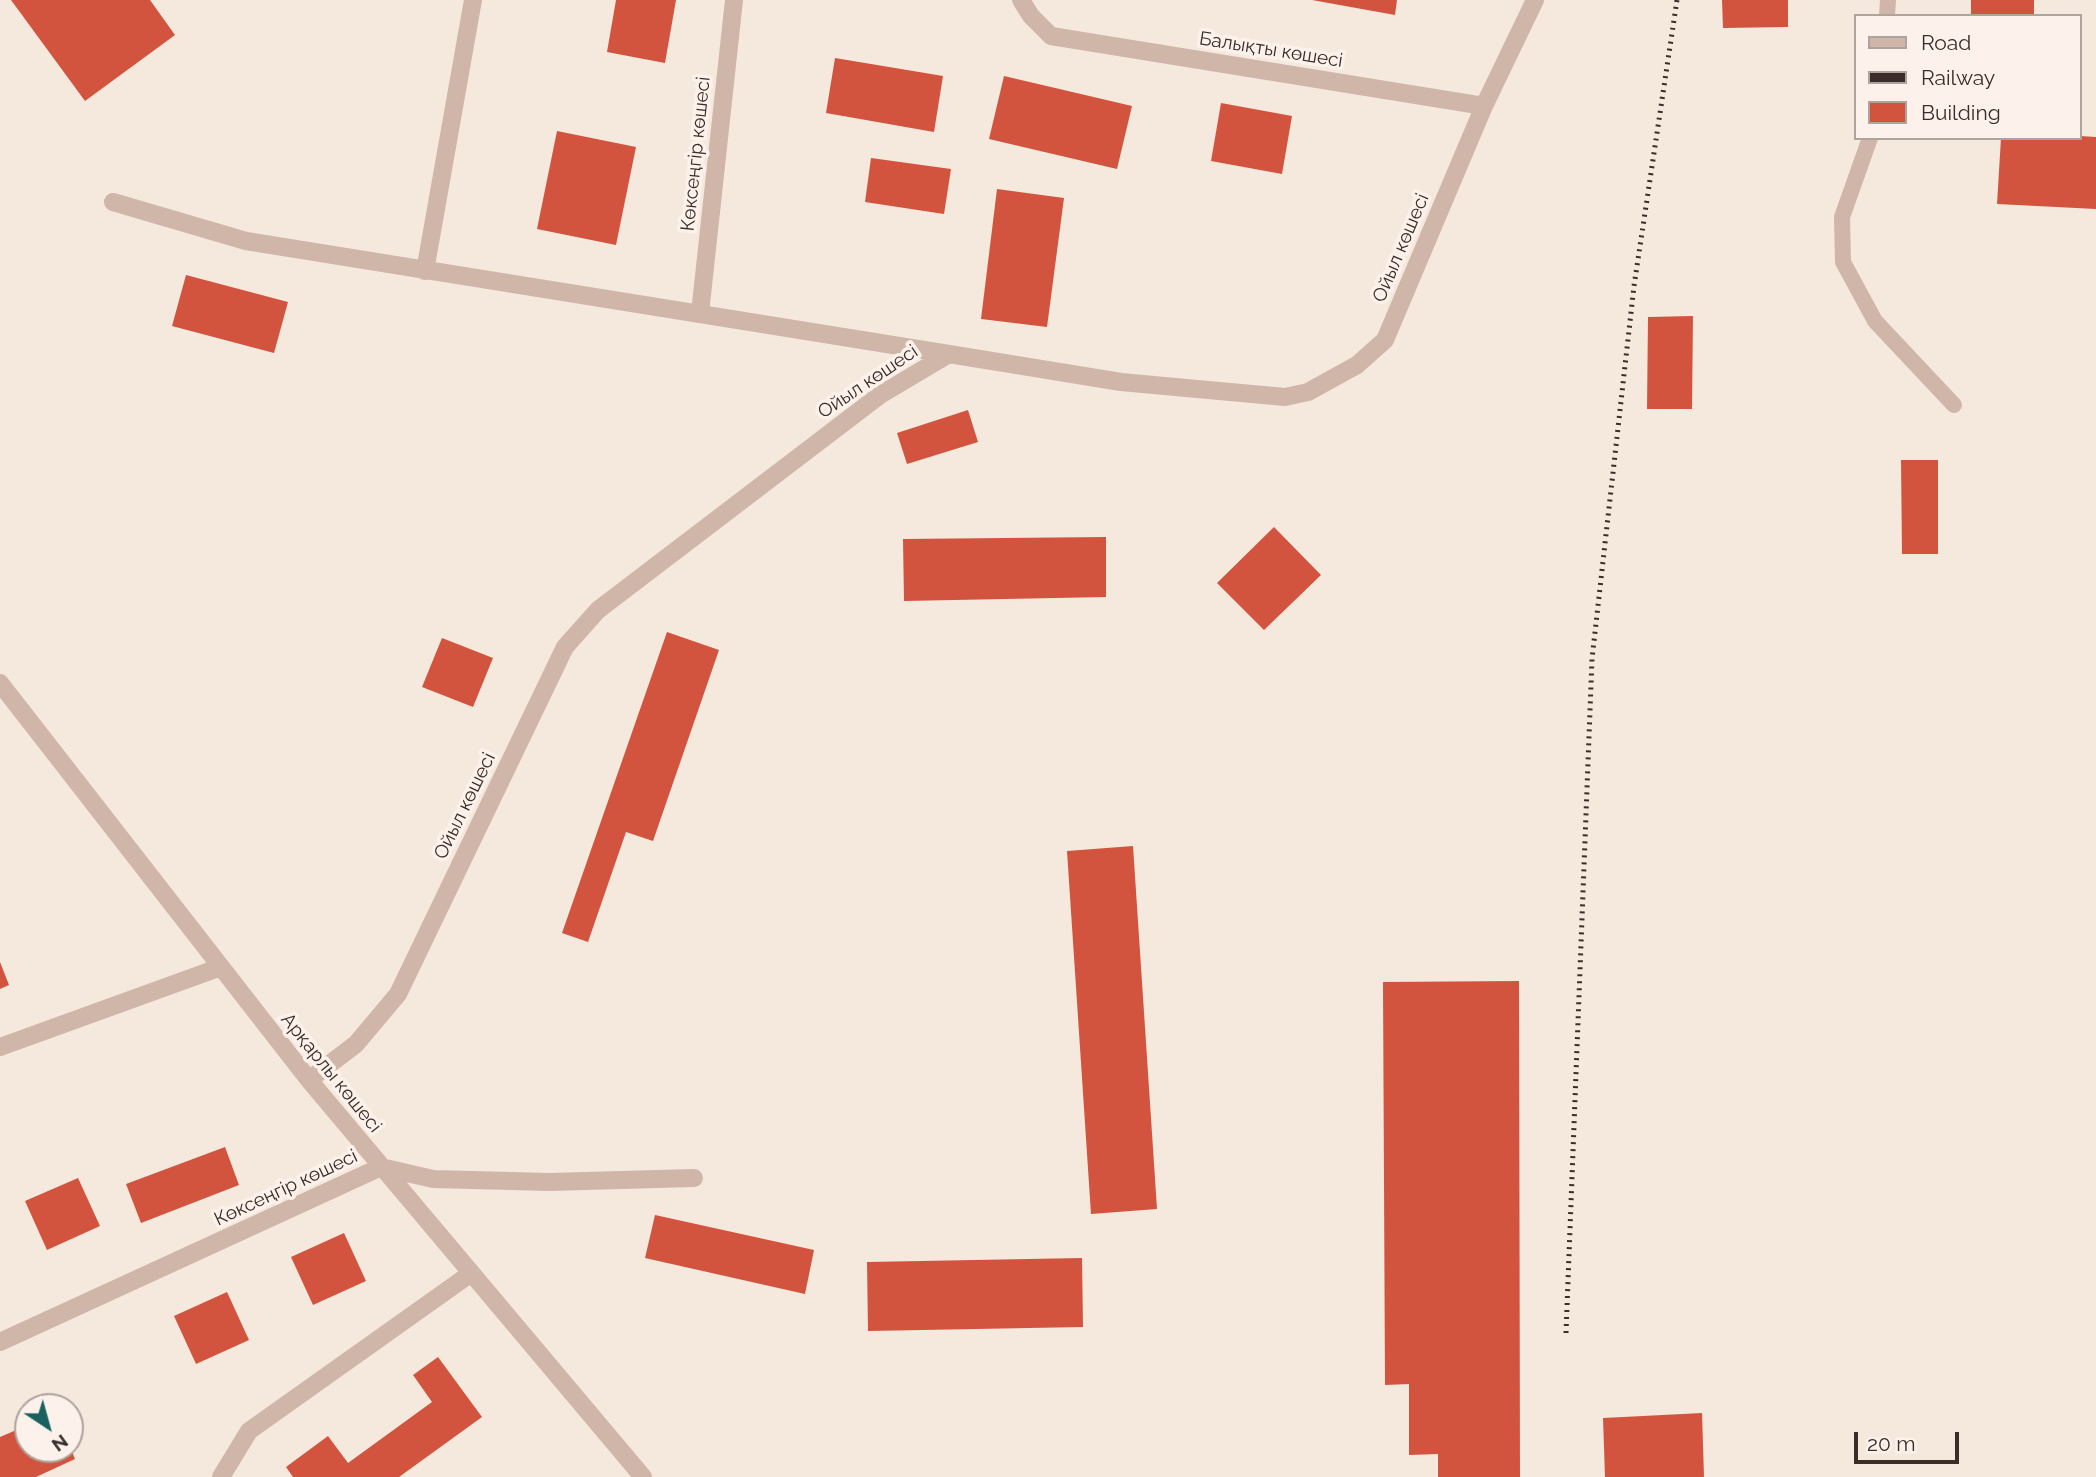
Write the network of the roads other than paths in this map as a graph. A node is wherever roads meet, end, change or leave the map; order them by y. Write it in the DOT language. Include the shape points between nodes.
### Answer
graph roads {
  1 [pos="473,0"];
  2 [pos="734,0"];
  3 [pos="1021,0"];
  4 [pos="1535,0"];
  5 [pos="1484,106"];
  6 [pos="1869,140"];
  7 [pos="113,202"];
  8 [pos="425,271"];
  9 [pos="699,313"];
  10 [pos="949,354"];
  11 [pos="1954,405"];
  12 [pos="0,683"];
  13 [pos="221,967"];
  14 [pos="0,1046"];
  15 [pos="309,1080"];
  16 [pos="381,1167"];
  17 [pos="694,1178"];
  18 [pos="470,1274"];
  19 [pos="0,1342"];
  20 [pos="221,1477"];
  21 [pos="643,1477"];
  1 -- 8 [label="street"];
  2 -- 9 [label="street, Көксеңгір көшесі"];
  3 -- 5 [label="street, Балықты көшесі" via="1051,36"];
  4 -- 5 [label="street, Ойыл көшесі"];
  5 -- 10 [label="street, Ойыл көшесі" via="1385,340 1357,365 1308,392 1285,397 1121,382"];
  6 -- 11 [label="lane" via="1842,217 1843,262 1875,321"];
  7 -- 8 [label="street" via="246,241"];
  8 -- 9 [label="street"];
  9 -- 10 [label="street"];
  10 -- 15 [label="street, Ойыл көшесі" via="880,395 598,610 565,647 398,994 356,1044"];
  12 -- 13 [label="street, Арқарлы көшесі"];
  13 -- 14 [label="street"];
  13 -- 15 [label="street, Арқарлы көшесі"];
  15 -- 16 [label="street, Арқарлы көшесі"];
  16 -- 17 [label="street, Көксеңгір көшесі" via="433,1179"];
  16 -- 18 [label="street, Арқарлы көшесі"];
  16 -- 19 [label="street, Көксеңгір көшесі"];
  18 -- 20 [label="street" via="248,1431"];
  18 -- 21 [label="street, Арқарлы көшесі"];
}
